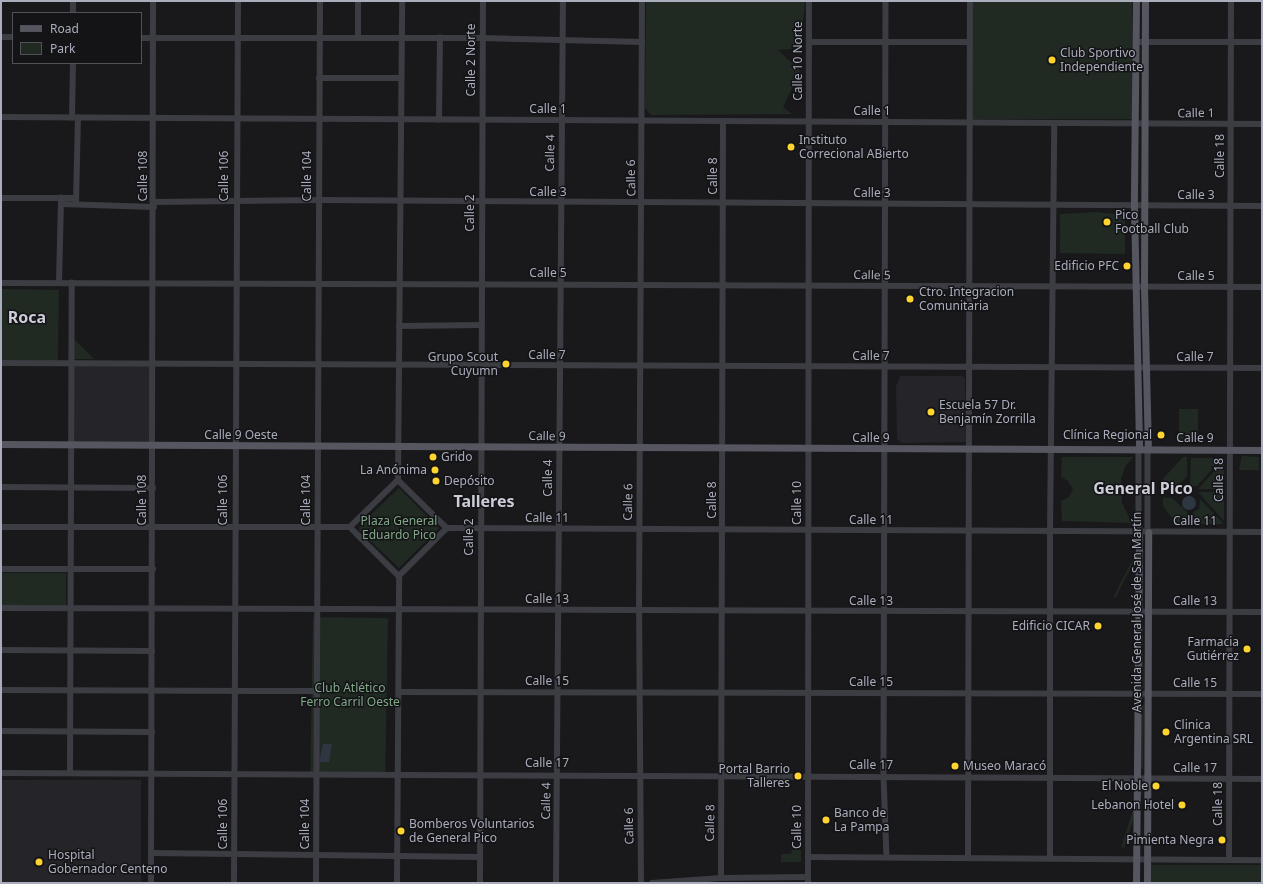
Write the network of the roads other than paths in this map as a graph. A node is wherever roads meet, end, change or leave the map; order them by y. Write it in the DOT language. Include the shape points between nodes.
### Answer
graph roads {
  1 [pos="73,1"];
  2 [pos="153,1"];
  3 [pos="238,1"];
  4 [pos="320,1"];
  5 [pos="358,1"];
  6 [pos="402,1"];
  7 [pos="483,1"];
  8 [pos="563,1"];
  9 [pos="642,1"];
  10 [pos="809,1"];
  11 [pos="886,1"];
  12 [pos="970,1"];
  13 [pos="1136,1"];
  14 [pos="1145,1"];
  15 [pos="1231,1"];
  16 [pos="73,12"];
  17 [pos="1,37"];
  18 [pos="12,37"];
  19 [pos="237,37"];
  20 [pos="319,37"];
  21 [pos="358,37"];
  22 [pos="142,38"];
  23 [pos="154,38"];
  24 [pos="402,38"];
  25 [pos="440,38"];
  26 [pos="482,38"];
  27 [pos="562,39"];
  28 [pos="642,42"];
  29 [pos="809,42"];
  30 [pos="886,42"];
  31 [pos="969,42"];
  32 [pos="1136,42"];
  33 [pos="1231,42"];
  34 [pos="1262,42"];
  35 [pos="1145,43"];
  36 [pos="73,64"];
  37 [pos="319,78"];
  38 [pos="401,78"];
  39 [pos="1,117"];
  40 [pos="75,118"];
  41 [pos="154,118"];
  42 [pos="235,118"];
  43 [pos="318,118"];
  44 [pos="401,119"];
  45 [pos="439,120"];
  46 [pos="482,120"];
  47 [pos="561,120"];
  48 [pos="641,121"];
  49 [pos="723,122"];
  50 [pos="808,122"];
  51 [pos="886,122"];
  52 [pos="969,123"];
  53 [pos="1054,124"];
  54 [pos="1231,124"];
  55 [pos="1262,124"];
  56 [pos="1134,125"];
  57 [pos="1145,125"];
  58 [pos="1,198"];
  59 [pos="76,198"];
  60 [pos="318,200"];
  61 [pos="61,201"];
  62 [pos="234,202"];
  63 [pos="400,202"];
  64 [pos="482,202"];
  65 [pos="642,202"];
  66 [pos="560,203"];
  67 [pos="724,203"];
  68 [pos="808,203"];
  69 [pos="76,204"];
  70 [pos="154,204"];
  71 [pos="888,204"];
  72 [pos="968,204"];
  73 [pos="1053,205"];
  74 [pos="1134,206"];
  75 [pos="1144,206"];
  76 [pos="1231,206"];
  77 [pos="1262,206"];
  78 [pos="1,282"];
  79 [pos="59,282"];
  80 [pos="72,282"];
  81 [pos="154,282"];
  82 [pos="235,282"];
  83 [pos="400,283"];
  84 [pos="318,284"];
  85 [pos="481,284"];
  86 [pos="560,284"];
  87 [pos="640,285"];
  88 [pos="723,285"];
  89 [pos="808,285"];
  90 [pos="887,286"];
  91 [pos="1051,286"];
  92 [pos="1144,286"];
  93 [pos="1231,286"];
  94 [pos="968,287"];
  95 [pos="1136,287"];
  96 [pos="1262,287"];
  97 [pos="481,325"];
  98 [pos="399,326"];
  99 [pos="154,362"];
  100 [pos="1,363"];
  101 [pos="72,363"];
  102 [pos="235,364"];
  103 [pos="317,365"];
  104 [pos="399,365"];
  105 [pos="480,365"];
  106 [pos="560,366"];
  107 [pos="642,366"];
  108 [pos="723,366"];
  109 [pos="808,366"];
  110 [pos="887,367"];
  111 [pos="968,367"];
  112 [pos="1052,367"];
  113 [pos="1137,368"];
  114 [pos="1146,368"];
  115 [pos="1231,368"];
  116 [pos="1262,368"];
  117 [pos="1,444"];
  118 [pos="71,444"];
  119 [pos="153,445"];
  120 [pos="234,446"];
  121 [pos="317,446"];
  122 [pos="398,446"];
  123 [pos="480,446"];
  124 [pos="559,447"];
  125 [pos="640,448"];
  126 [pos="723,448"];
  127 [pos="808,449"];
  128 [pos="885,449"];
  129 [pos="1139,449"];
  130 [pos="1148,449"];
  131 [pos="1230,449"];
  132 [pos="967,450"];
  133 [pos="1050,450"];
  134 [pos="1262,450"];
  135 [pos="398,480"];
  136 [pos="1,487"];
  137 [pos="71,488"];
  138 [pos="153,488"];
  139 [pos="1,527"];
  140 [pos="71,527"];
  141 [pos="153,527"];
  142 [pos="234,527"];
  143 [pos="350,527"];
  144 [pos="317,528"];
  145 [pos="447,528"];
  146 [pos="480,529"];
  147 [pos="559,529"];
  148 [pos="639,530"];
  149 [pos="723,530"];
  150 [pos="808,530"];
  151 [pos="885,531"];
  152 [pos="967,531"];
  153 [pos="1050,532"];
  154 [pos="1139,532"];
  155 [pos="1148,532"];
  156 [pos="1230,532"];
  157 [pos="1262,532"];
  158 [pos="1,569"];
  159 [pos="71,569"];
  160 [pos="153,569"];
  161 [pos="399,576"];
  162 [pos="234,607"];
  163 [pos="1,608"];
  164 [pos="152,609"];
  165 [pos="71,610"];
  166 [pos="317,610"];
  167 [pos="480,610"];
  168 [pos="558,610"];
  169 [pos="399,611"];
  170 [pos="639,611"];
  171 [pos="721,611"];
  172 [pos="1149,611"];
  173 [pos="808,612"];
  174 [pos="885,612"];
  175 [pos="1230,612"];
  176 [pos="1262,612"];
  177 [pos="966,613"];
  178 [pos="1050,613"];
  179 [pos="1138,614"];
  180 [pos="1,650"];
  181 [pos="70,650"];
  182 [pos="152,651"];
  183 [pos="1,690"];
  184 [pos="70,690"];
  185 [pos="152,690"];
  186 [pos="234,690"];
  187 [pos="316,691"];
  188 [pos="399,692"];
  189 [pos="480,692"];
  190 [pos="558,692"];
  191 [pos="639,692"];
  192 [pos="722,693"];
  193 [pos="808,693"];
  194 [pos="885,693"];
  195 [pos="966,693"];
  196 [pos="1049,693"];
  197 [pos="1137,693"];
  198 [pos="1148,693"];
  199 [pos="1229,694"];
  200 [pos="1262,694"];
  201 [pos="1,731"];
  202 [pos="70,731"];
  203 [pos="152,732"];
  204 [pos="1,772"];
  205 [pos="70,773"];
  206 [pos="152,773"];
  207 [pos="234,773"];
  208 [pos="316,774"];
  209 [pos="398,774"];
  210 [pos="480,774"];
  211 [pos="558,774"];
  212 [pos="639,775"];
  213 [pos="722,775"];
  214 [pos="808,776"];
  215 [pos="884,776"];
  216 [pos="966,776"];
  217 [pos="1049,777"];
  218 [pos="1137,777"];
  219 [pos="1148,779"];
  220 [pos="1229,779"];
  221 [pos="1262,780"];
  222 [pos="151,853"];
  223 [pos="234,856"];
  224 [pos="316,856"];
  225 [pos="397,856"];
  226 [pos="480,857"];
  227 [pos="808,857"];
  228 [pos="887,857"];
  229 [pos="968,857"];
  230 [pos="1050,858"];
  231 [pos="1136,860"];
  232 [pos="1147,860"];
  233 [pos="1229,860"];
  234 [pos="1262,860"];
  235 [pos="721,878"];
  236 [pos="808,880"];
  237 [pos="151,883"];
  238 [pos="234,883"];
  239 [pos="316,883"];
  240 [pos="397,883"];
  241 [pos="480,883"];
  242 [pos="556,883"];
  243 [pos="641,883"];
  244 [pos="652,883"];
  245 [pos="1136,883"];
  246 [pos="1147,883"];
  1 -- 16 [label="street"];
  2 -- 23 [label="street, Calle 108"];
  3 -- 19 [label="street, Calle 106"];
  4 -- 20 [label="street, Calle 104"];
  5 -- 21 [label="street"];
  6 -- 24 [label="street"];
  7 -- 26 [label="street, Calle 2 Norte"];
  8 -- 27 [label="street, Calle 4"];
  9 -- 28 [label="street, Calle 6"];
  10 -- 29 [label="street, Calle 10 Norte"];
  11 -- 30 [label="street"];
  12 -- 31 [label="street"];
  13 -- 32 [label="main road, Avenida General José de San Martín"];
  14 -- 35 [label="main road, Avenida General José de San Martín"];
  15 -- 33 [label="street, Calle 18"];
  17 -- 18 [label="street"];
  19 -- 20 [label="street"];
  19 -- 23 [label="street"];
  19 -- 42 [label="street, Calle 106"];
  20 -- 21 [label="street"];
  20 -- 37 [label="street, Calle 104"];
  21 -- 24 [label="street"];
  22 -- 23 [label="street"];
  23 -- 41 [label="street, Calle 108"];
  24 -- 25 [label="street"];
  24 -- 38 [label="street"];
  25 -- 26 [label="street"];
  25 -- 45 [label="street"];
  26 -- 27 [label="street"];
  26 -- 46 [label="street, Calle 2 Norte"];
  27 -- 28 [label="street"];
  27 -- 47 [label="street, Calle 4"];
  28 -- 48 [label="street, Calle 6"];
  29 -- 30 [label="street"];
  29 -- 50 [label="street, Calle 10 Norte"];
  30 -- 31 [label="street"];
  30 -- 51 [label="street"];
  31 -- 52 [label="street"];
  32 -- 35 [label="street"];
  32 -- 56 [label="main road, Avenida General José de San Martín"];
  33 -- 34 [label="street"];
  33 -- 35 [label="street"];
  33 -- 54 [label="street, Calle 18"];
  35 -- 57 [label="main road, Avenida General José de San Martín"];
  36 -- 40 [label="street"];
  37 -- 38 [label="street"];
  37 -- 43 [label="street, Calle 104"];
  38 -- 44 [label="street"];
  39 -- 40 [label="street, Calle 1"];
  40 -- 41 [label="street, Calle 1"];
  40 -- 59 [label="street"];
  41 -- 42 [label="street, Calle 1"];
  41 -- 70 [label="street, Calle 108"];
  42 -- 43 [label="street, Calle 1"];
  42 -- 62 [label="street, Calle 106"];
  43 -- 44 [label="street, Calle 1"];
  43 -- 60 [label="street, Calle 104"];
  44 -- 45 [label="street, Calle 1"];
  44 -- 63 [label="street"];
  45 -- 46 [label="street, Calle 1"];
  46 -- 47 [label="street, Calle 1"];
  46 -- 64 [label="street, Calle 2"];
  47 -- 48 [label="street, Calle 1"];
  47 -- 66 [label="street, Calle 4"];
  48 -- 49 [label="street, Calle 1"];
  48 -- 65 [label="street, Calle 6"];
  49 -- 50 [label="street, Calle 1"];
  49 -- 67 [label="street, Calle 8"];
  50 -- 51 [label="street, Calle 1"];
  50 -- 68 [label="street, Calle 10"];
  51 -- 52 [label="street, Calle 1"];
  51 -- 71 [label="street"];
  52 -- 53 [label="street, Calle 1"];
  52 -- 72 [label="street"];
  53 -- 56 [label="street, Calle 1"];
  53 -- 73 [label="street"];
  54 -- 55 [label="street, Calle 1"];
  54 -- 57 [label="street, Calle 1"];
  54 -- 76 [label="street, Calle 18"];
  56 -- 57 [label="street, Calle 1"];
  56 -- 74 [label="main road, Avenida General José de San Martín"];
  57 -- 75 [label="main road, Avenida General José de San Martín"];
  58 -- 61 [label="street"];
  59 -- 61 [label="street"];
  59 -- 69 [label="street"];
  60 -- 62 [label="street, Calle 3"];
  60 -- 63 [label="street, Calle 3"];
  60 -- 84 [label="street, Calle 104"];
  61 -- 69 [label="street, Calle 3"];
  61 -- 79 [label="street"];
  62 -- 70 [label="street, Calle 3"];
  62 -- 82 [label="street, Calle 106"];
  63 -- 64 [label="street, Calle 3"];
  63 -- 83 [label="street"];
  64 -- 66 [label="street, Calle 3"];
  64 -- 85 [label="street, Calle 2"];
  65 -- 66 [label="street, Calle 3"];
  65 -- 67 [label="street, Calle 3"];
  65 -- 87 [label="street, Calle 6"];
  66 -- 86 [label="street, Calle 4"];
  67 -- 68 [label="street, Calle 3"];
  67 -- 88 [label="street, Calle 8"];
  68 -- 71 [label="street, Calle 3"];
  68 -- 89 [label="street, Calle 10"];
  69 -- 70 [label="street, Calle 3"];
  70 -- 81 [label="street, Calle 108"];
  71 -- 72 [label="street, Calle 3"];
  71 -- 90 [label="street"];
  72 -- 73 [label="street, Calle 3"];
  72 -- 94 [label="street"];
  73 -- 74 [label="street, Calle 3"];
  73 -- 91 [label="street"];
  74 -- 75 [label="street, Calle 3"];
  74 -- 95 [label="main road, Avenida General José de San Martín"];
  75 -- 76 [label="street, Calle 3"];
  75 -- 92 [label="main road, Avenida General José de San Martín"];
  76 -- 77 [label="street, Calle 3"];
  76 -- 93 [label="street, Calle 18"];
  78 -- 79 [label="street, Calle 5"];
  79 -- 80 [label="street, Calle 5"];
  80 -- 81 [label="street, Calle 5"];
  80 -- 101 [label="street"];
  81 -- 82 [label="street, Calle 5"];
  81 -- 99 [label="street, Calle 108"];
  82 -- 84 [label="street, Calle 5"];
  82 -- 102 [label="street, Calle 106"];
  83 -- 84 [label="street, Calle 5"];
  83 -- 85 [label="street, Calle 5"];
  83 -- 98 [label="street"];
  84 -- 103 [label="street, Calle 104"];
  85 -- 86 [label="street, Calle 5"];
  85 -- 97 [label="street, Calle 2"];
  86 -- 87 [label="street, Calle 5"];
  86 -- 106 [label="street, Calle 4"];
  87 -- 88 [label="street, Calle 5"];
  87 -- 107 [label="street, Calle 6"];
  88 -- 89 [label="street, Calle 5"];
  88 -- 108 [label="street, Calle 8"];
  89 -- 90 [label="street, Calle 5"];
  89 -- 109 [label="street, Calle 10"];
  90 -- 94 [label="street, Calle 5"];
  90 -- 110 [label="street"];
  91 -- 94 [label="street, Calle 5"];
  91 -- 95 [label="street, Calle 5"];
  91 -- 112 [label="street"];
  92 -- 93 [label="street, Calle 5"];
  92 -- 95 [label="street, Calle 5"];
  92 -- 114 [label="main road, Avenida General José de San Martín"];
  93 -- 96 [label="street, Calle 5"];
  93 -- 115 [label="street, Calle 18"];
  94 -- 111 [label="street"];
  95 -- 113 [label="main road, Avenida General José de San Martín"];
  97 -- 98 [label="street"];
  97 -- 105 [label="street, Calle 2"];
  98 -- 104 [label="street"];
  99 -- 101 [label="street, Calle 7"];
  99 -- 102 [label="street, Calle 7"];
  99 -- 119 [label="street, Calle 108"];
  100 -- 101 [label="street, Calle 7"];
  101 -- 118 [label="street"];
  102 -- 103 [label="street, Calle 7"];
  102 -- 120 [label="street, Calle 106"];
  103 -- 104 [label="street, Calle 7"];
  103 -- 121 [label="street, Calle 104"];
  104 -- 105 [label="street, Calle 7"];
  104 -- 122 [label="street"];
  105 -- 106 [label="street, Calle 7"];
  105 -- 123 [label="street, Calle 2"];
  106 -- 107 [label="street, Calle 7"];
  106 -- 124 [label="street, Calle 4"];
  107 -- 108 [label="street, Calle 7"];
  107 -- 125 [label="street, Calle 6"];
  108 -- 109 [label="street, Calle 7"];
  108 -- 126 [label="street, Calle 8"];
  109 -- 110 [label="street, Calle 7"];
  109 -- 127 [label="street, Calle 10"];
  110 -- 111 [label="street, Calle 7"];
  110 -- 128 [label="street"];
  111 -- 112 [label="street, Calle 7"];
  111 -- 132 [label="street"];
  112 -- 113 [label="street, Calle 7"];
  112 -- 133 [label="street"];
  113 -- 114 [label="street, Calle 7"];
  113 -- 129 [label="main road, Avenida General José de San Martín"];
  114 -- 115 [label="street, Calle 7"];
  114 -- 130 [label="main road, Avenida General José de San Martín"];
  115 -- 116 [label="street, Calle 7"];
  115 -- 131 [label="street, Calle 18"];
  117 -- 118 [label="main road, Calle 9 Oeste"];
  118 -- 119 [label="main road, Calle 9 Oeste"];
  118 -- 137 [label="street"];
  119 -- 120 [label="main road, Calle 9 Oeste"];
  119 -- 138 [label="street, Calle 108"];
  120 -- 121 [label="main road, Calle 9 Oeste"];
  120 -- 142 [label="street, Calle 106"];
  121 -- 122 [label="main road, Calle 9 Oeste"];
  121 -- 144 [label="street, Calle 104"];
  122 -- 123 [label="main road, Calle 9 Oeste"];
  122 -- 135 [label="street"];
  123 -- 124 [label="main road, Calle 9"];
  123 -- 146 [label="street, Calle 2"];
  124 -- 125 [label="main road, Calle 9"];
  124 -- 147 [label="street, Calle 4"];
  125 -- 126 [label="main road, Calle 9"];
  125 -- 148 [label="street, Calle 6"];
  126 -- 127 [label="main road, Calle 9"];
  126 -- 149 [label="street, Calle 8"];
  127 -- 128 [label="main road, Calle 9"];
  127 -- 150 [label="street, Calle 10"];
  128 -- 132 [label="main road, Calle 9"];
  128 -- 151 [label="street"];
  129 -- 130 [label="main road, Calle 9"];
  129 -- 133 [label="main road, Calle 9"];
  129 -- 154 [label="street, Avenida General José de San Martín"];
  130 -- 131 [label="main road, Calle 9"];
  130 -- 155 [label="street, Avenida General José de San Martín"];
  131 -- 134 [label="main road, Calle 9"];
  131 -- 156 [label="street, Calle 18"];
  132 -- 133 [label="main road, Calle 9"];
  132 -- 152 [label="street"];
  133 -- 153 [label="street"];
  135 -- 143 [label="street"];
  135 -- 145 [label="street"];
  136 -- 137 [label="street"];
  137 -- 138 [label="street"];
  137 -- 140 [label="street"];
  138 -- 141 [label="street, Calle 108"];
  139 -- 140 [label="street"];
  140 -- 141 [label="street"];
  140 -- 159 [label="street"];
  141 -- 142 [label="street"];
  141 -- 160 [label="street, Calle 108"];
  142 -- 144 [label="street"];
  142 -- 162 [label="street, Calle 106"];
  143 -- 144 [label="street"];
  143 -- 161 [label="street"];
  144 -- 166 [label="street, Calle 104"];
  145 -- 146 [label="street, Calle 11"];
  145 -- 161 [label="street"];
  146 -- 147 [label="street, Calle 11"];
  146 -- 167 [label="street, Calle 2"];
  147 -- 148 [label="street, Calle 11"];
  147 -- 168 [label="street, Calle 4"];
  148 -- 149 [label="street, Calle 11"];
  148 -- 170 [label="street, Calle 6"];
  149 -- 150 [label="street, Calle 11"];
  149 -- 171 [label="street, Calle 8"];
  150 -- 151 [label="street, Calle 11"];
  150 -- 173 [label="street, Calle 10"];
  151 -- 152 [label="street, Calle 11"];
  151 -- 174 [label="street"];
  152 -- 153 [label="street, Calle 11"];
  152 -- 177 [label="street"];
  153 -- 154 [label="street, Calle 11"];
  153 -- 178 [label="street"];
  154 -- 155 [label="street, Calle 11"];
  154 -- 179 [label="main road, Avenida General José de San Martín"];
  155 -- 156 [label="street, Calle 11"];
  155 -- 172 [label="main road, Avenida General José de San Martín"];
  156 -- 157 [label="street, Calle 11"];
  156 -- 175 [label="street, Calle 18"];
  158 -- 159 [label="street"];
  159 -- 160 [label="street"];
  159 -- 165 [label="street"];
  160 -- 164 [label="street, Calle 108"];
  161 -- 169 [label="street"];
  162 -- 164 [label="street, Calle 13"];
  162 -- 166 [label="street, Calle 13"];
  162 -- 186 [label="street, Calle 106"];
  163 -- 165 [label="street, Calle 13"];
  164 -- 165 [label="street, Calle 13"];
  164 -- 182 [label="street, Calle 108"];
  165 -- 181 [label="street"];
  166 -- 169 [label="street, Calle 13"];
  166 -- 187 [label="street, Calle 104"];
  167 -- 168 [label="street, Calle 13"];
  167 -- 169 [label="street, Calle 13"];
  167 -- 189 [label="street, Calle 2"];
  168 -- 170 [label="street, Calle 13"];
  168 -- 190 [label="street, Calle 4"];
  169 -- 188 [label="street"];
  170 -- 171 [label="street, Calle 13"];
  170 -- 191 [label="street, Calle 6"];
  171 -- 173 [label="street, Calle 13"];
  171 -- 192 [label="street, Calle 8"];
  172 -- 175 [label="street, Calle 13"];
  172 -- 179 [label="street, Calle 13"];
  172 -- 198 [label="main road, Avenida General José de San Martín"];
  173 -- 174 [label="street, Calle 13"];
  173 -- 193 [label="street, Calle 10"];
  174 -- 177 [label="street, Calle 13"];
  174 -- 194 [label="street"];
  175 -- 176 [label="street, Calle 13"];
  175 -- 199 [label="street, Calle 18"];
  177 -- 178 [label="street, Calle 13"];
  177 -- 195 [label="street"];
  178 -- 179 [label="street, Calle 13"];
  178 -- 196 [label="street"];
  179 -- 197 [label="main road, Avenida General José de San Martín"];
  180 -- 181 [label="street"];
  181 -- 182 [label="street"];
  181 -- 184 [label="street"];
  182 -- 185 [label="street, Calle 108"];
  183 -- 184 [label="street"];
  184 -- 185 [label="street"];
  184 -- 202 [label="street"];
  185 -- 186 [label="street"];
  185 -- 203 [label="street, Calle 108"];
  186 -- 187 [label="street"];
  186 -- 207 [label="street, Calle 106"];
  187 -- 208 [label="street, Calle 104"];
  188 -- 189 [label="street, Calle 15"];
  188 -- 209 [label="street"];
  189 -- 190 [label="street, Calle 15"];
  189 -- 210 [label="street, Calle 2"];
  190 -- 191 [label="street, Calle 15"];
  190 -- 211 [label="street, Calle 4"];
  191 -- 192 [label="street, Calle 15"];
  191 -- 212 [label="street, Calle 6"];
  192 -- 193 [label="street, Calle 15"];
  192 -- 213 [label="street, Calle 8"];
  193 -- 194 [label="street, Calle 15"];
  193 -- 214 [label="street, Calle 10"];
  194 -- 195 [label="street, Calle 15"];
  194 -- 215 [label="street"];
  195 -- 196 [label="street, Calle 15"];
  195 -- 216 [label="street"];
  196 -- 197 [label="street, Calle 15"];
  196 -- 217 [label="street"];
  197 -- 198 [label="street, Calle 15"];
  197 -- 218 [label="main road, Avenida General José de San Martín"];
  198 -- 199 [label="street, Calle 15"];
  198 -- 219 [label="main road, Avenida General José de San Martín"];
  199 -- 200 [label="street, Calle 15"];
  199 -- 220 [label="street, Calle 18"];
  201 -- 202 [label="street"];
  202 -- 203 [label="street"];
  202 -- 205 [label="street"];
  203 -- 206 [label="street, Calle 108"];
  204 -- 205 [label="street, Calle 17"];
  205 -- 206 [label="street, Calle 17"];
  206 -- 207 [label="street, Calle 17"];
  206 -- 222 [label="street, Calle 108"];
  207 -- 208 [label="street, Calle 17"];
  207 -- 223 [label="street, Calle 106"];
  208 -- 209 [label="street, Calle 17"];
  208 -- 224 [label="street, Calle 104"];
  209 -- 210 [label="street, Calle 17"];
  209 -- 225 [label="street"];
  210 -- 211 [label="street, Calle 17"];
  210 -- 226 [label="street, Calle 2"];
  211 -- 212 [label="street, Calle 17"];
  211 -- 242 [label="street, Calle 4"];
  212 -- 213 [label="street, Calle 17"];
  212 -- 243 [label="street, Calle 6"];
  213 -- 214 [label="street, Calle 17"];
  213 -- 235 [label="street, Calle 8"];
  214 -- 215 [label="street, Calle 17"];
  214 -- 227 [label="street, Calle 10"];
  215 -- 216 [label="street, Calle 17"];
  215 -- 228 [label="street"];
  216 -- 217 [label="street, Calle 17"];
  216 -- 229 [label="street"];
  217 -- 218 [label="street, Calle 17"];
  217 -- 230 [label="street"];
  218 -- 219 [label="street, Calle 17"];
  218 -- 231 [label="main road, Avenida General José de San Martín"];
  219 -- 220 [label="street, Calle 17"];
  219 -- 232 [label="main road, Avenida General José de San Martín"];
  220 -- 221 [label="street, Calle 17"];
  220 -- 233 [label="street, Calle 18"];
  222 -- 223 [label="street"];
  222 -- 237 [label="street, Calle 108"];
  223 -- 224 [label="street"];
  223 -- 238 [label="street, Calle 106"];
  224 -- 225 [label="street"];
  224 -- 239 [label="street, Calle 104"];
  225 -- 226 [label="street"];
  225 -- 240 [label="street"];
  226 -- 241 [label="street, Calle 2"];
  227 -- 228 [label="street"];
  227 -- 236 [label="street, Calle 10"];
  228 -- 229 [label="street"];
  229 -- 230 [label="street"];
  230 -- 231 [label="street"];
  231 -- 232 [label="street"];
  231 -- 245 [label="main road, Avenida General José de San Martín"];
  232 -- 233 [label="street"];
  232 -- 246 [label="main road, Avenida General José de San Martín"];
  233 -- 234 [label="street"];
  235 -- 236 [label="street"];
  235 -- 244 [label="street"];
}
